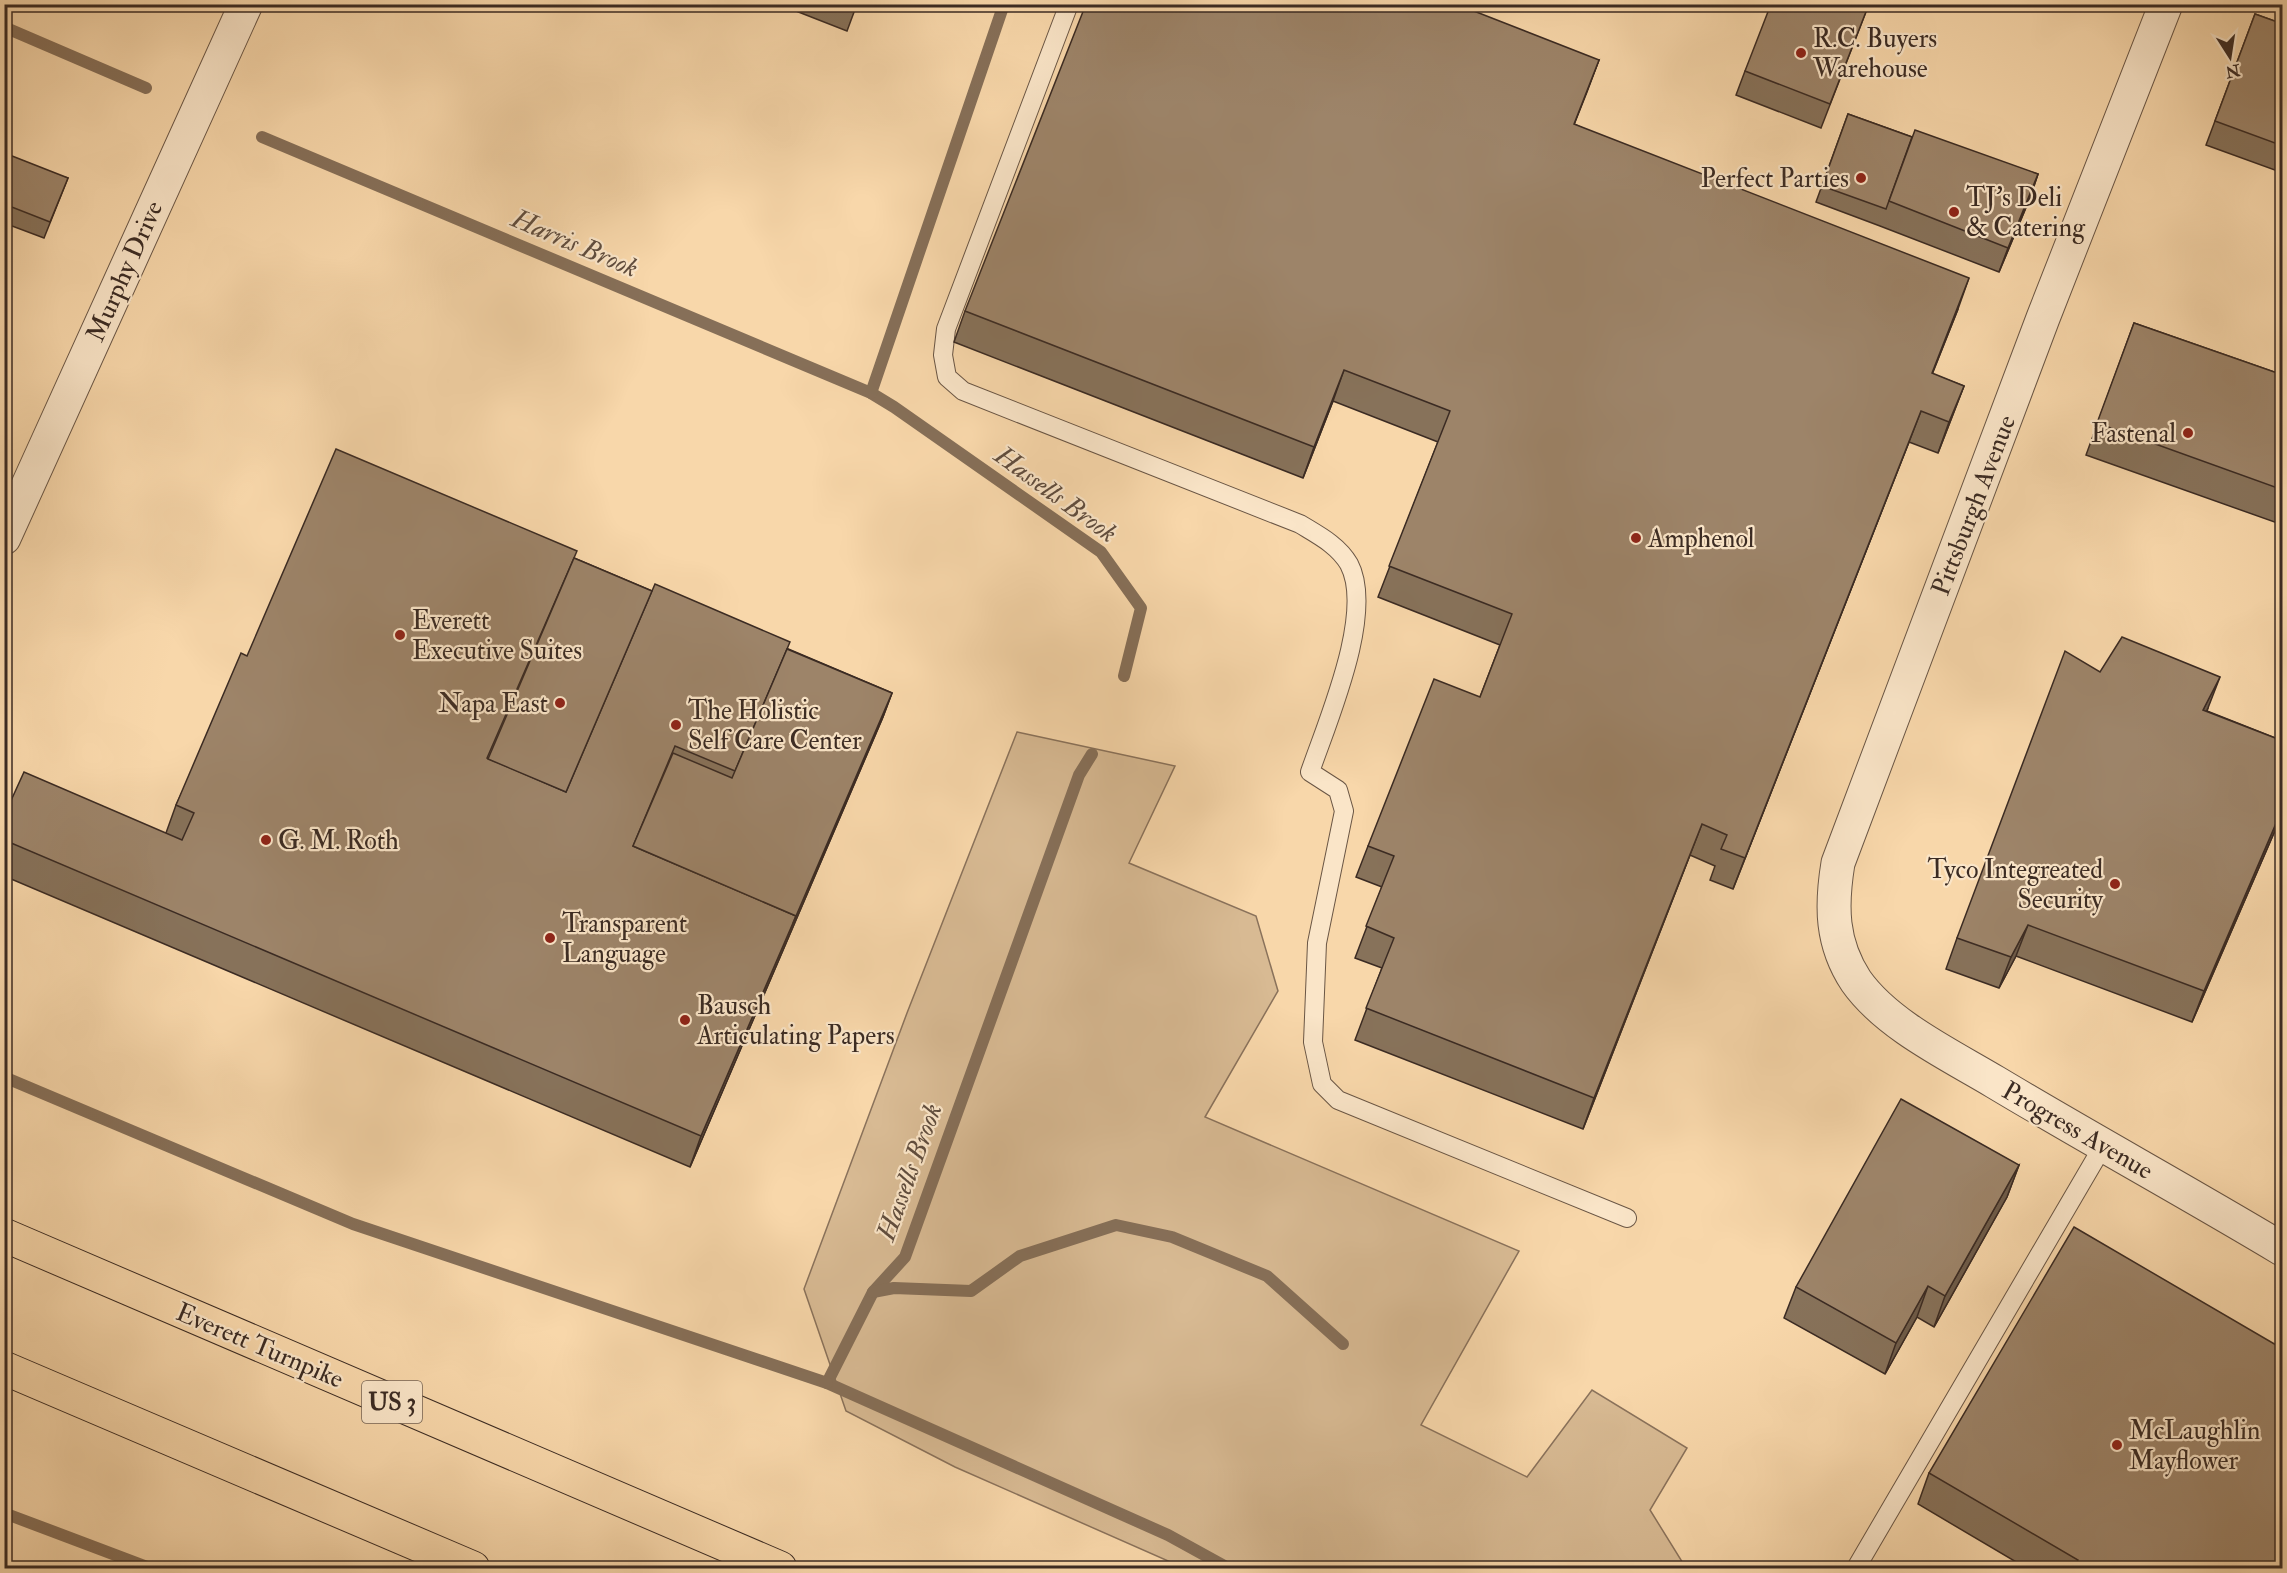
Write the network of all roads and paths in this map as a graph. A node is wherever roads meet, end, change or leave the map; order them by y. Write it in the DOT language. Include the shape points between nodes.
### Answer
graph roads {
  1 [pos="246,4"];
  2 [pos="1069,4"];
  3 [pos="2166,4"];
  4 [pos="4,538"];
  5 [pos="1877,1004"];
  6 [pos="2103,1146"];
  7 [pos="1627,1218"];
  8 [pos="4,1235"];
  9 [pos="2283,1249"];
  10 [pos="4,1368"];
  11 [pos="473,1569"];
  12 [pos="780,1569"];
  13 [pos="1856,1569"];
  1 -- 4 [label="street, Murphy Drive"];
  2 -- 7 [label="lane" via="946,329 943,355 947,377 963,391 1300,524 1330,542 1349,564 1357,590 1357,621 1310,772 1338,790 1344,811 1317,943 1313,1042 1322,1084 1338,1100"];
  3 -- 5 [label="street, Pittsburgh Avenue" via="1838,863 1833,925 1856,980"];
  5 -- 6 [label="street, Progress Avenue" via="1915,1034"];
  6 -- 9 [label="street, Progress Avenue"];
  6 -- 13 [label="lane"];
  8 -- 12 [label="highway, Everett Turnpike / US 3"];
  10 -- 11 [label="highway"];
}
